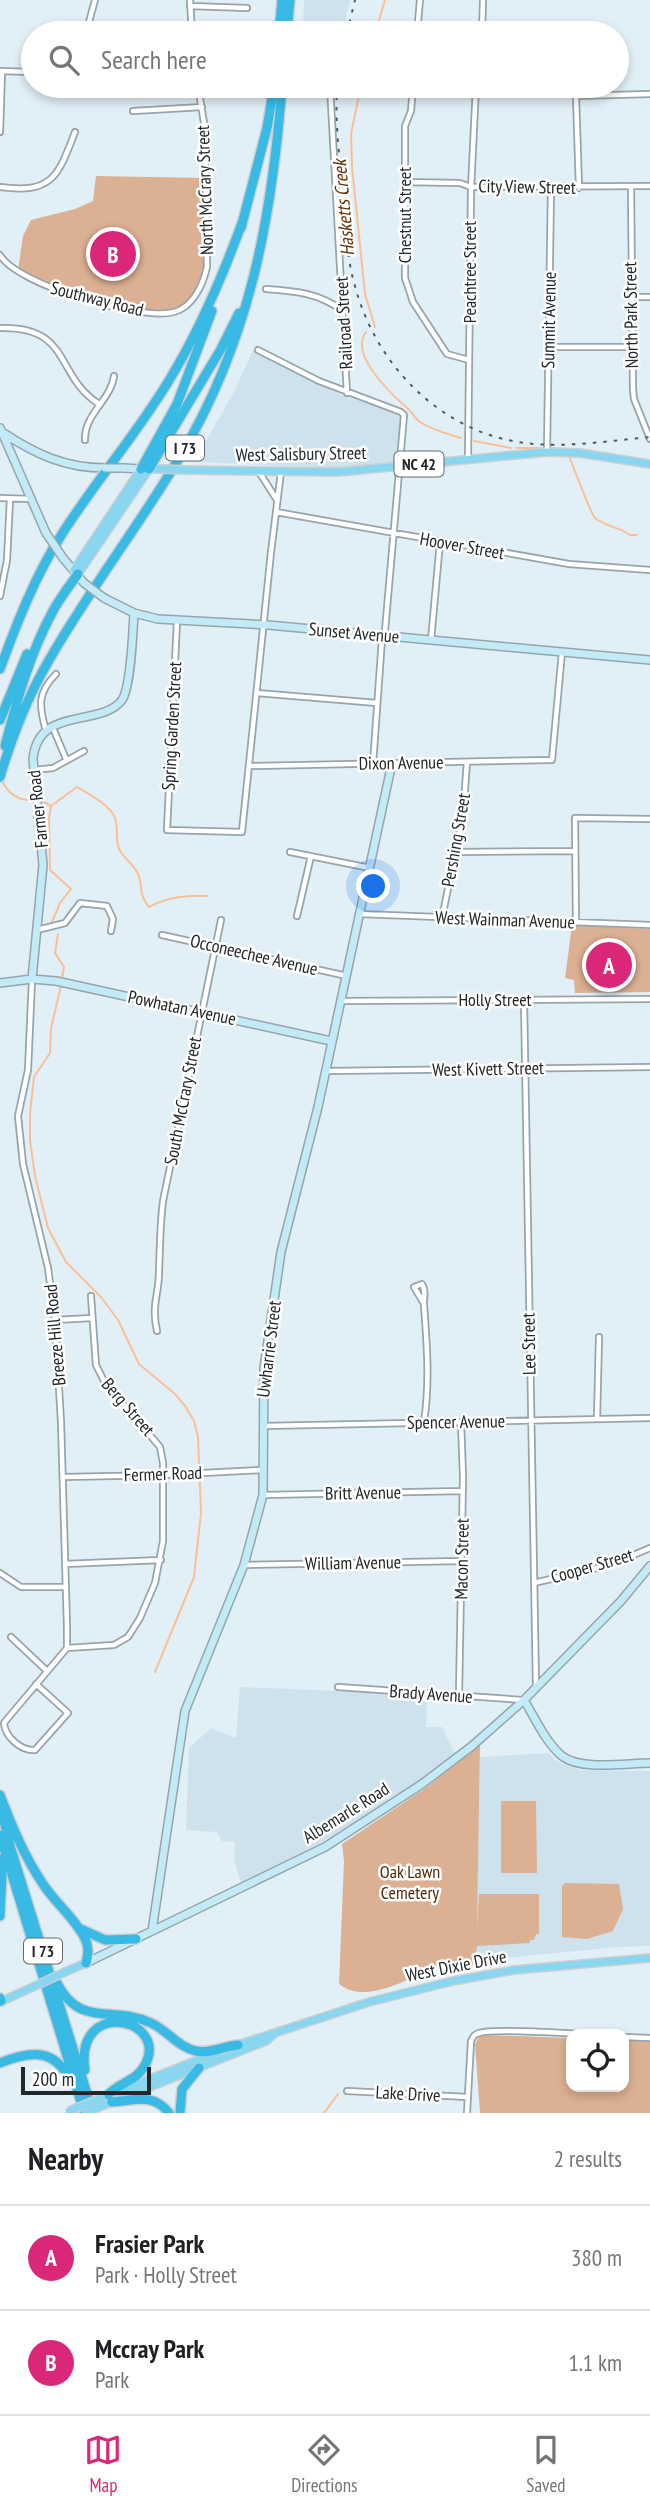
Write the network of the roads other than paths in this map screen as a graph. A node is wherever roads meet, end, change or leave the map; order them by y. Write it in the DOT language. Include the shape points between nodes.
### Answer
graph roads {
  1 [pos="95,0"];
  2 [pos="282,0"];
  3 [pos="290,0"];
  4 [pos="420,0"];
  5 [pos="483,0"];
  6 [pos="190,3"];
  7 [pos="247,8"];
  8 [pos="89,21"];
  9 [pos="191,21"];
  10 [pos="280,21"];
  11 [pos="288,21"];
  12 [pos="418,21"];
  13 [pos="482,21"];
  14 [pos="1,71"];
  15 [pos="21,72"];
  16 [pos="650,94"];
  17 [pos="629,95"];
  18 [pos="200,98"];
  19 [pos="272,98"];
  20 [pos="281,98"];
  21 [pos="331,98"];
  22 [pos="412,98"];
  23 [pos="475,98"];
  24 [pos="576,98"];
  25 [pos="202,107"];
  26 [pos="133,111"];
  27 [pos="0,132"];
  28 [pos="75,132"];
  29 [pos="404,182"];
  30 [pos="650,186"];
  31 [pos="0,187"];
  32 [pos="471,187"];
  33 [pos="631,187"];
  34 [pos="551,188"];
  35 [pos="579,188"];
  36 [pos="242,223"];
  37 [pos="259,253"];
  38 [pos="0,255"];
  39 [pos="266,289"];
  40 [pos="198,293"];
  41 [pos="631,297"];
  42 [pos="650,297"];
  43 [pos="344,312"];
  44 [pos="0,328"];
  45 [pos="548,347"];
  46 [pos="632,347"];
  47 [pos="258,350"];
  48 [pos="469,360"];
  49 [pos="114,376"];
  50 [pos="347,393"];
  51 [pos="99,404"];
  52 [pos="1,430"];
  53 [pos="650,439"];
  54 [pos="85,440"];
  55 [pos="547,452"];
  56 [pos="468,459"];
  57 [pos="650,464"];
  58 [pos="401,466"];
  59 [pos="145,469"];
  60 [pos="258,471"];
  61 [pos="281,472"];
  62 [pos="0,498"];
  63 [pos="10,499"];
  64 [pos="32,499"];
  65 [pos="278,501"];
  66 [pos="276,512"];
  67 [pos="394,533"];
  68 [pos="440,542"];
  69 [pos="650,570"];
  70 [pos="78,576"];
  71 [pos="0,596"];
  72 [pos="134,613"];
  73 [pos="177,621"];
  74 [pos="263,625"];
  75 [pos="383,636"];
  76 [pos="431,640"];
  77 [pos="562,652"];
  78 [pos="650,660"];
  79 [pos="0,669"];
  80 [pos="56,674"];
  81 [pos="257,693"];
  82 [pos="377,703"];
  83 [pos="0,720"];
  84 [pos="49,729"];
  85 [pos="84,751"];
  86 [pos="66,759"];
  87 [pos="467,762"];
  88 [pos="392,763"];
  89 [pos="373,764"];
  90 [pos="249,766"];
  91 [pos="0,768"];
  92 [pos="34,769"];
  93 [pos="0,777"];
  94 [pos="650,819"];
  95 [pos="575,851"];
  96 [pos="290,852"];
  97 [pos="456,852"];
  98 [pos="311,856"];
  99 [pos="369,868"];
  100 [pos="360,914"];
  101 [pos="297,916"];
  102 [pos="442,918"];
  103 [pos="221,920"];
  104 [pos="576,923"];
  105 [pos="650,925"];
  106 [pos="37,930"];
  107 [pos="111,931"];
  108 [pos="162,935"];
  109 [pos="216,946"];
  110 [pos="347,976"];
  111 [pos="32,979"];
  112 [pos="0,983"];
  113 [pos="650,999"];
  114 [pos="340,1000"];
  115 [pos="524,1000"];
  116 [pos="201,1012"];
  117 [pos="331,1041"];
  118 [pos="650,1067"];
  119 [pos="525,1068"];
  120 [pos="326,1071"];
  121 [pos="91,1296"];
  122 [pos="423,1302"];
  123 [pos="92,1318"];
  124 [pos="55,1320"];
  125 [pos="157,1331"];
  126 [pos="598,1337"];
  127 [pos="650,1418"];
  128 [pos="597,1419"];
  129 [pos="530,1421"];
  130 [pos="424,1422"];
  131 [pos="461,1422"];
  132 [pos="262,1426"];
  133 [pos="262,1470"];
  134 [pos="164,1475"];
  135 [pos="63,1477"];
  136 [pos="463,1491"];
  137 [pos="262,1496"];
  138 [pos="650,1548"];
  139 [pos="161,1560"];
  140 [pos="462,1561"];
  141 [pos="65,1563"];
  142 [pos="244,1565"];
  143 [pos="650,1566"];
  144 [pos="0,1573"];
  145 [pos="534,1583"];
  146 [pos="66,1587"];
  147 [pos="11,1637"];
  148 [pos="67,1648"];
  149 [pos="47,1671"];
  150 [pos="36,1684"];
  151 [pos="338,1687"];
  152 [pos="536,1688"];
  153 [pos="460,1695"];
  154 [pos="524,1700"];
  155 [pos="650,1763"];
  156 [pos="0,1794"];
  157 [pos="0,1805"];
  158 [pos="0,1835"];
  159 [pos="0,1860"];
  160 [pos="0,1916"];
  161 [pos="77,1926"];
  162 [pos="152,1931"];
  163 [pos="136,1940"];
  164 [pos="44,1954"];
  165 [pos="650,1958"];
  166 [pos="86,1963"];
  167 [pos="0,2000"];
  168 [pos="274,2034"];
  169 [pos="566,2034"];
  170 [pos="629,2037"];
  171 [pos="650,2038"];
  172 [pos="238,2045"];
  173 [pos="0,2062"];
  174 [pos="199,2068"];
  175 [pos="347,2091"];
  176 [pos="84,2095"];
  177 [pos="468,2097"];
  178 [pos="107,2100"];
  179 [pos="66,2112"];
  180 [pos="85,2113"];
  181 [pos="93,2113"];
  182 [pos="169,2113"];
  183 [pos="180,2113"];
  184 [pos="467,2113"];
  1 -- 8 [label="street"];
  2 -- 10 [label="highway"];
  3 -- 11 [label="highway"];
  4 -- 12 [label="street"];
  5 -- 13 [label="street"];
  6 -- 7 [label="street"];
  6 -- 9 [label="street"];
  14 -- 15 [label="street"];
  14 -- 27 [label="street"];
  16 -- 17 [label="street"];
  18 -- 25 [label="street, North McCrary Street"];
  19 -- 36 [label="highway"];
  20 -- 37 [label="highway, I 73"];
  21 -- 43 [label="street, Railroad Street"];
  22 -- 29 [label="street, Chestnut Street" via="405,126"];
  23 -- 32 [label="street, Peachtree Street"];
  24 -- 35 [label="street"];
  25 -- 26 [label="street"];
  25 -- 40 [label="street, North McCrary Street" via="208,267"];
  28 -- 31 [label="street" via="51,180 19,189"];
  29 -- 32 [label="street, City View Street"];
  29 -- 48 [label="street, Chestnut Street" via="407,288 447,354"];
  30 -- 33 [label="street, City View Street"];
  32 -- 34 [label="street, City View Street"];
  32 -- 48 [label="street, Peachtree Street"];
  33 -- 35 [label="street, City View Street"];
  33 -- 41 [label="street, North Park Street"];
  34 -- 35 [label="street, City View Street"];
  34 -- 45 [label="street, Summit Avenue"];
  36 -- 59 [label="highway" via="177,404"];
  36 -- 79 [label="highway" via="196,333 161,393 47,560"];
  37 -- 59 [label="highway" via="221,349"];
  37 -- 93 [label="highway, I 73" via="228,361 204,414 62,636 24,711"];
  38 -- 40 [label="street, Southway Road" via="11,268 62,293 140,311 175,312"];
  39 -- 43 [label="street" via="314,295"];
  41 -- 42 [label="street"];
  41 -- 46 [label="street, North Park Street"];
  43 -- 50 [label="street, Railroad Street"];
  44 -- 51 [label="street" via="27,329 45,337 83,392"];
  45 -- 46 [label="street"];
  45 -- 55 [label="street, Summit Avenue"];
  46 -- 53 [label="street, North Park Street" via="634,399"];
  47 -- 50 [label="street"];
  48 -- 56 [label="street, Peachtree Street"];
  49 -- 51 [label="street"];
  50 -- 58 [label="street" via="404,415"];
  51 -- 54 [label="street" via="86,425"];
  52 -- 59 [label="street, West Salisbury Street, bridge" via="63,464"];
  52 -- 64 [label="street, Sunset Avenue"];
  55 -- 56 [label="main road, West Salisbury Street / NC 42"];
  55 -- 57 [label="main road, West Salisbury Street / NC 42"];
  56 -- 58 [label="main road, West Salisbury Street / NC 42"];
  58 -- 61 [label="main road, West Salisbury Street / NC 42"];
  58 -- 67 [label="street"];
  59 -- 60 [label="main road, West Salisbury Street / NC 42, bridge"];
  59 -- 70 [label="main road"];
  60 -- 61 [label="main road, West Salisbury Street / NC 42"];
  60 -- 65 [label="street"];
  61 -- 65 [label="street"];
  62 -- 63 [label="street"];
  63 -- 64 [label="street"];
  63 -- 71 [label="street"];
  64 -- 70 [label="street, Sunset Avenue, bridge" via="46,533"];
  65 -- 66 [label="street"];
  66 -- 67 [label="street, Hoover Street"];
  66 -- 74 [label="street"];
  67 -- 68 [label="street, Hoover Street"];
  67 -- 75 [label="street"];
  68 -- 69 [label="street, Hoover Street" via="583,566"];
  68 -- 76 [label="street"];
  70 -- 72 [label="street, Sunset Avenue, bridge" via="104,598"];
  70 -- 83 [label="highway" via="42,620"];
  70 -- 91 [label="highway" via="38,641"];
  72 -- 73 [label="street, Sunset Avenue"];
  72 -- 84 [label="street" via="127,687 121,701 111,709"];
  73 -- 74 [label="street, Sunset Avenue"];
  73 -- 90 [label="street, Spring Garden Street" via="167,830 242,832"];
  74 -- 75 [label="street, Sunset Avenue"];
  74 -- 81 [label="street"];
  75 -- 76 [label="street, Sunset Avenue"];
  75 -- 82 [label="street"];
  76 -- 77 [label="street, Sunset Avenue"];
  77 -- 78 [label="street, Sunset Avenue"];
  77 -- 87 [label="street, Dixon Avenue" via="552,760"];
  80 -- 84 [label="street" via="41,696"];
  81 -- 82 [label="street"];
  81 -- 90 [label="street"];
  82 -- 89 [label="street"];
  84 -- 86 [label="street"];
  84 -- 92 [label="street, Farmer Road" via="35,746"];
  85 -- 86 [label="street"];
  86 -- 92 [label="street" via="53,768"];
  87 -- 88 [label="street, Dixon Avenue"];
  87 -- 97 [label="street, Pershing Street"];
  88 -- 89 [label="street, Dixon Avenue"];
  88 -- 99 [label="street, Uwharrie Street"];
  89 -- 90 [label="street, Dixon Avenue"];
  92 -- 106 [label="street, Farmer Road" via="43,865"];
  94 -- 95 [label="street" via="575,818"];
  95 -- 97 [label="street"];
  95 -- 104 [label="street"];
  96 -- 98 [label="street"];
  97 -- 102 [label="street, Pershing Street"];
  98 -- 99 [label="street"];
  98 -- 101 [label="street"];
  99 -- 100 [label="street, Uwharrie Street"];
  100 -- 102 [label="street, West Wainman Avenue"];
  100 -- 110 [label="street, Uwharrie Street"];
  102 -- 104 [label="street, West Wainman Avenue"];
  103 -- 109 [label="street, South McCrary Street"];
  104 -- 105 [label="street, West Wainman Avenue"];
  106 -- 107 [label="street" via="65,923 80,903 107,906 113,919"];
  106 -- 111 [label="street, Farmer Road"];
  108 -- 109 [label="street, Occoneechee Avenue"];
  109 -- 110 [label="street, Occoneechee Avenue"];
  109 -- 116 [label="street, South McCrary Street"];
  110 -- 114 [label="street, Uwharrie Street"];
  111 -- 112 [label="street, Powhatan Avenue"];
  111 -- 116 [label="street, Powhatan Avenue"];
  111 -- 124 [label="street, Breeze Hill Road" via="19,1137"];
  113 -- 115 [label="street, Holly Street"];
  114 -- 115 [label="street, Holly Street"];
  114 -- 117 [label="street, Uwharrie Street"];
  115 -- 119 [label="street, Lee Street"];
  116 -- 117 [label="street, Powhatan Avenue"];
  116 -- 125 [label="street, South McCrary Street" via="163,1200 153,1307"];
  117 -- 120 [label="street, Uwharrie Street"];
  118 -- 119 [label="street, West Kivett Street"];
  119 -- 120 [label="street, West Kivett Street"];
  119 -- 129 [label="street, Lee Street"];
  120 -- 132 [label="street, Uwharrie Street" via="281,1252 264,1368"];
  121 -- 123 [label="street, Berg Street"];
  122 -- 130 [label="street" via="428,1343"];
  123 -- 124 [label="street"];
  123 -- 134 [label="street, Berg Street" via="97,1370 157,1441"];
  124 -- 135 [label="street, Breeze Hill Road"];
  126 -- 128 [label="street"];
  127 -- 128 [label="street, Spencer Avenue"];
  128 -- 129 [label="street, Spencer Avenue"];
  129 -- 131 [label="street, Spencer Avenue"];
  129 -- 145 [label="street, Lee Street"];
  130 -- 131 [label="street, Spencer Avenue"];
  130 -- 132 [label="street, Spencer Avenue"];
  131 -- 136 [label="street, Macon Street"];
  132 -- 133 [label="street, Uwharrie Street"];
  133 -- 134 [label="street, Fermer Road"];
  133 -- 137 [label="street, Uwharrie Street"];
  134 -- 135 [label="street, Fermer Road"];
  134 -- 139 [label="street, Berg Street"];
  135 -- 141 [label="street, Breeze Hill Road"];
  136 -- 137 [label="street, Britt Avenue"];
  136 -- 140 [label="street, Macon Street"];
  137 -- 142 [label="street, Uwharrie Street"];
  138 -- 145 [label="street, Cooper Street" via="610,1565"];
  139 -- 141 [label="street"];
  139 -- 148 [label="street, Berg Street" via="150,1596 128,1637 114,1645"];
  140 -- 142 [label="street, William Avenue"];
  140 -- 153 [label="street, Macon Street"];
  141 -- 146 [label="street, Breeze Hill Road"];
  142 -- 162 [label="street, Uwharrie Street" via="185,1711"];
  143 -- 152 [label="street, Albemarle Road"];
  144 -- 146 [label="street" via="21,1587"];
  145 -- 152 [label="street, Lee Street"];
  146 -- 148 [label="street, Breeze Hill Road"];
  147 -- 149 [label="street"];
  148 -- 149 [label="street"];
  149 -- 150 [label="street"];
  150 -- 150 [label="street" via="5,1723 8,1734 31,1751 68,1713"];
  151 -- 153 [label="street, Brady Avenue"];
  152 -- 154 [label="street, Albemarle Road"];
  153 -- 154 [label="street, Brady Avenue"];
  154 -- 155 [label="street" via="554,1747 569,1760"];
  154 -- 162 [label="street, Albemarle Road" via="454,1759 345,1835"];
  156 -- 161 [label="highway" via="32,1866"];
  157 -- 164 [label="highway, I 73"];
  158 -- 176 [label="highway, I 73"];
  159 -- 160 [label="highway"];
  161 -- 163 [label="highway" via="105,1940"];
  161 -- 166 [label="highway" via="88,1947"];
  162 -- 163 [label="street, Albemarle Road"];
  163 -- 166 [label="street, Albemarle Road"];
  164 -- 172 [label="highway" via="61,1991 80,2010 144,2020 196,2051"];
  164 -- 176 [label="highway, I 73"];
  165 -- 168 [label="main road, West Dixie Drive" via="508,1971 453,1981 369,2002"];
  166 -- 167 [label="main road, Albemarle Road, bridge"];
  168 -- 172 [label="main road, West Dixie Drive"];
  168 -- 174 [label="main road, West Dixie Drive"];
  169 -- 177 [label="street" via="474,2035"];
  170 -- 171 [label="street"];
  172 -- 178 [label="main road, West Dixie Drive"];
  173 -- 176 [label="highway" via="35,2054 50,2058"];
  174 -- 178 [label="main road, West Dixie Drive"];
  174 -- 183 [label="highway" via="182,2089"];
  175 -- 177 [label="street, Lake Drive"];
  176 -- 178 [label="highway" via="89,2088 86,2043 98,2028 122,2022 142,2034 148,2055 140,2072 113,2090"];
  176 -- 180 [label="highway, I 73"];
  176 -- 181 [label="highway, I 73"];
  177 -- 184 [label="street"];
  178 -- 179 [label="main road, West Dixie Drive, bridge"];
  178 -- 180 [label="main road, West Dixie Drive, bridge"];
  178 -- 182 [label="highway" via="149,2099"];
}
